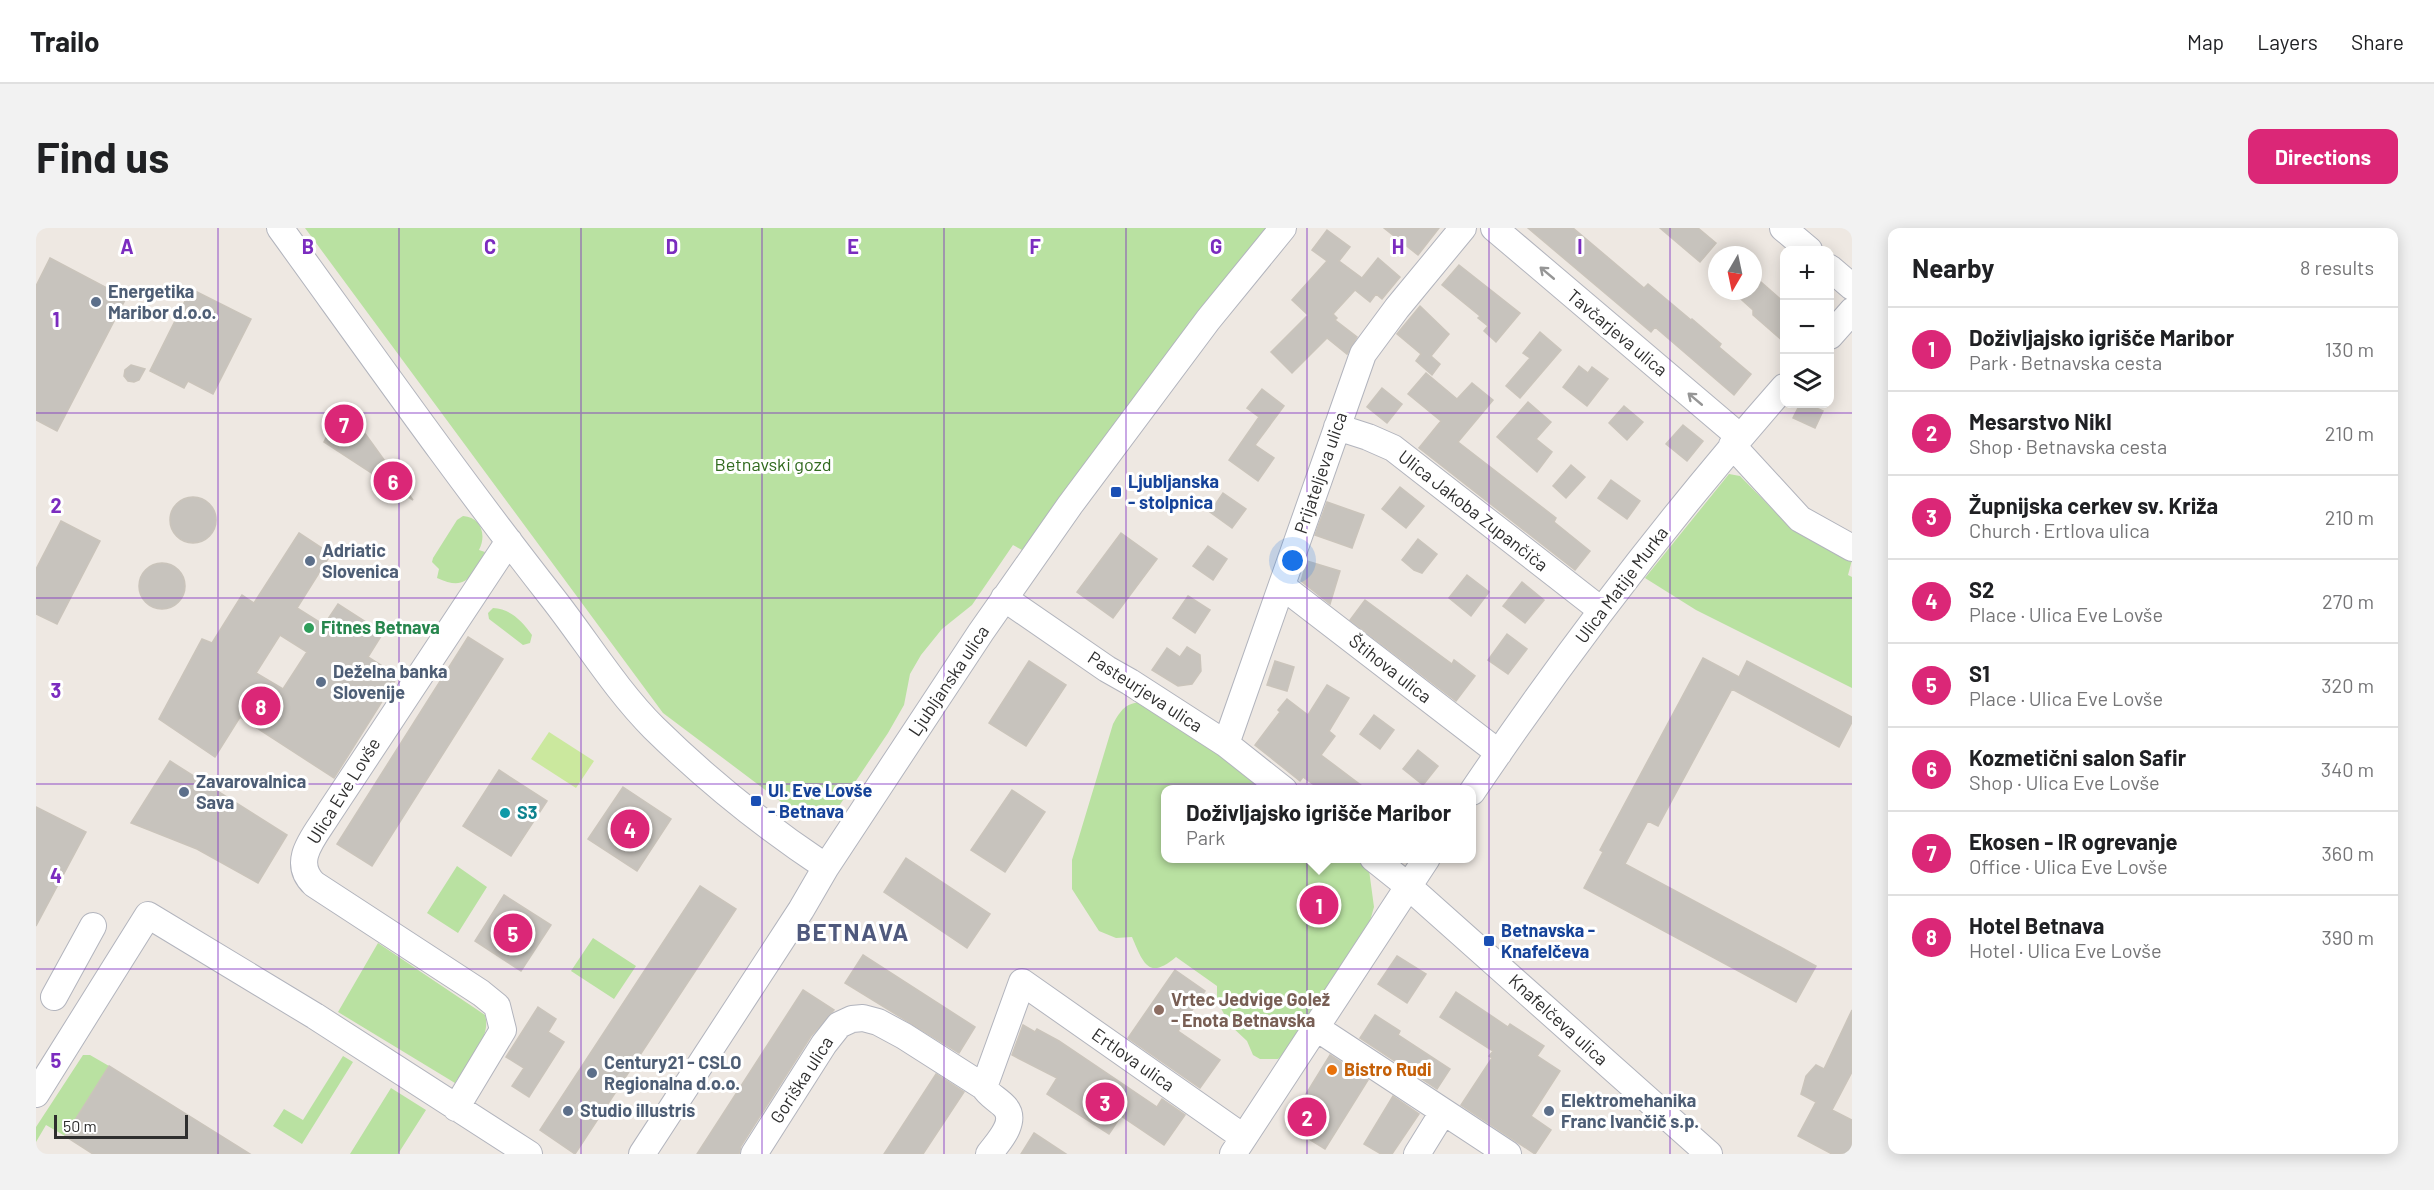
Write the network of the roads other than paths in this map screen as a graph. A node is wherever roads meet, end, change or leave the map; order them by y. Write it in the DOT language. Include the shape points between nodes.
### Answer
graph roads {
  1 [pos="279,228"];
  2 [pos="1283,228"];
  3 [pos="1463,228"];
  4 [pos="1494,228"];
  5 [pos="1788,230"];
  6 [pos="1805,246"];
  7 [pos="1834,271"];
  8 [pos="1852,287"];
  9 [pos="1852,311"];
  10 [pos="1834,331"];
  11 [pos="1780,393"];
  12 [pos="1337,427"];
  13 [pos="1736,441"];
  14 [pos="509,541"];
  15 [pos="1852,548"];
  16 [pos="1282,586"];
  17 [pos="1004,598"];
  18 [pos="1601,610"];
  19 [pos="1226,744"];
  20 [pos="1499,753"];
  21 [pos="1279,785"];
  22 [pos="1476,786"];
  23 [pos="1379,863"];
  24 [pos="1424,863"];
  25 [pos="826,867"];
  26 [pos="1408,886"];
  27 [pos="93,926"];
  28 [pos="54,997"];
  29 [pos="1315,1027"];
  30 [pos="984,1087"];
  31 [pos="36,1094"];
  32 [pos="456,1107"];
  33 [pos="1443,1112"];
  34 [pos="1238,1146"];
  35 [pos="529,1154"];
  36 [pos="642,1154"];
  37 [pos="754,1154"];
  38 [pos="989,1154"];
  39 [pos="1417,1154"];
  40 [pos="1508,1154"];
  41 [pos="1709,1154"];
  1 -- 14 [label="street"];
  2 -- 17 [label="street, Ljubljanska ulica" via="1161,382"];
  3 -- 12 [label="street, Prijateljeva ulica" via="1364,354"];
  13 -- 4 [label="street, Tavčarjeva ulica, one-way"];
  5 -- 6 [label="street"];
  7 -- 8 [label="street"];
  9 -- 10 [label="street"];
  11 -- 13 [label="street, Ulica Matije Murka"];
  12 -- 16 [label="street, Prijateljeva ulica"];
  12 -- 18 [label="street, Ulica Jakoba Zupančiča" via="1393,448"];
  13 -- 15 [label="street, Tavčarjeva ulica" via="1800,519"];
  13 -- 18 [label="street, Ulica Matije Murka"];
  14 -- 25 [label="street" via="652,726 710,781"];
  14 -- 32 [label="street, Ulica Eve Lovše" via="329,813 303,865 307,877 321,889 497,1006 503,1030"];
  16 -- 19 [label="street, Prijateljeva ulica"];
  16 -- 20 [label="street, Štihova ulica"];
  17 -- 19 [label="street, Pasteurjeva ulica"];
  17 -- 25 [label="street, Ljubljanska ulica"];
  18 -- 20 [label="street, Ulica Matije Murka"];
  19 -- 21 [label="street, Pasteurjeva ulica"];
  20 -- 22 [label="street, Ulica Matije Murka"];
  23 -- 26 [label="street"];
  24 -- 26 [label="street"];
  25 -- 36 [label="street, Ljubljanska ulica"];
  26 -- 29 [label="street"];
  26 -- 41 [label="street, Knafelčeva ulica"];
  27 -- 28 [label="street"];
  29 -- 33 [label="street"];
  29 -- 34 [label="street"];
  30 -- 34 [label="street, Ertlova ulica" via="1022,982"];
  30 -- 37 [label="street, Goriška ulica" via="878,1022 852,1019 839,1025 829,1038"];
  30 -- 38 [label="street, Goriška ulica" via="1004,1105 1009,1120"];
  31 -- 32 [label="street" via="148,915"];
  32 -- 35 [label="street"];
  33 -- 39 [label="street"];
  33 -- 40 [label="street"];
}
